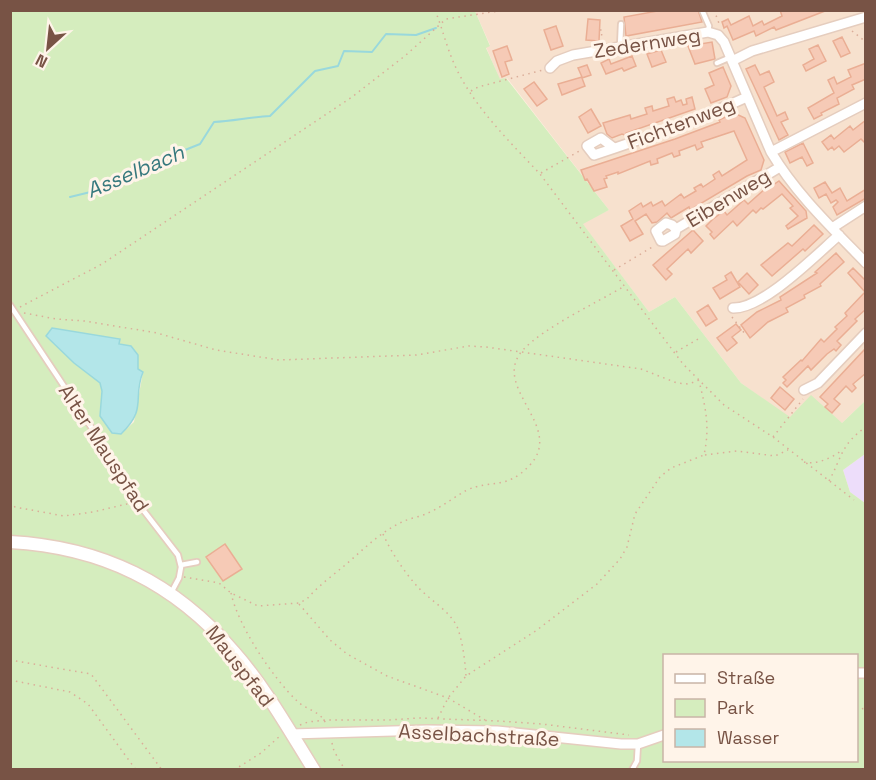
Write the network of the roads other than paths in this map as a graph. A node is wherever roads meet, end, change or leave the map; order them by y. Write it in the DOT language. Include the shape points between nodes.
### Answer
graph roads {
  1 [pos="702,10"];
  2 [pos="866,17"];
  3 [pos="621,24"];
  4 [pos="708,32"];
  5 [pos="620,47"];
  6 [pos="732,59"];
  7 [pos="717,63"];
  8 [pos="550,68"];
  9 [pos="747,97"];
  10 [pos="866,103"];
  11 [pos="614,148"];
  12 [pos="771,152"];
  13 [pos="780,167"];
  14 [pos="866,206"];
  15 [pos="676,230"];
  16 [pos="836,232"];
  17 [pos="866,263"];
  18 [pos="12,308"];
  19 [pos="732,312"];
  20 [pos="866,333"];
  21 [pos="804,390"];
  22 [pos="10,542"];
  23 [pos="197,562"];
  24 [pos="181,565"];
  25 [pos="171,593"];
  26 [pos="296,733"];
  27 [pos="663,735"];
  28 [pos="638,744"];
  29 [pos="314,770"];
  30 [pos="632,770"];
  1 -- 4 [label="lane"];
  2 -- 6 [label="street"];
  3 -- 5 [label="lane"];
  4 -- 5 [label="street, Zedernweg"];
  4 -- 6 [label="street, Zedernweg" via="718,35"];
  5 -- 8 [label="street, Zedernweg" via="565,57"];
  6 -- 7 [label="lane"];
  6 -- 9 [label="street, Zedernweg"];
  9 -- 11 [label="street, Fichtenweg" via="671,130"];
  9 -- 12 [label="street, Zedernweg"];
  10 -- 12 [label="street"];
  11 -- 11 [label="street, Fichtenweg" via="594,155 587,146 601,138"];
  12 -- 13 [label="street, Zedernweg"];
  13 -- 15 [label="street, Eibenweg"];
  13 -- 16 [label="street, Zedernweg"];
  14 -- 16 [label="street"];
  15 -- 15 [label="street, Eibenweg" via="666,223 656,228 656,233 661,241"];
  16 -- 17 [label="street, Zedernweg"];
  16 -- 19 [label="street" via="796,273 762,298"];
  18 -- 24 [label="lane, Alter Mauspfad" via="137,502 173,547"];
  20 -- 21 [label="street" via="818,383"];
  22 -- 25 [label="street, Mauspfad" via="89,555 130,570"];
  23 -- 24 [label="lane"];
  24 -- 25 [label="lane"];
  25 -- 26 [label="street, Mauspfad" via="236,653"];
  26 -- 28 [label="street, Asselbachstraße" via="496,731"];
  26 -- 29 [label="street, Mauspfad"];
  27 -- 28 [label="street, Asselbachstraße"];
  28 -- 30 [label="lane" via="637,762"];
}
